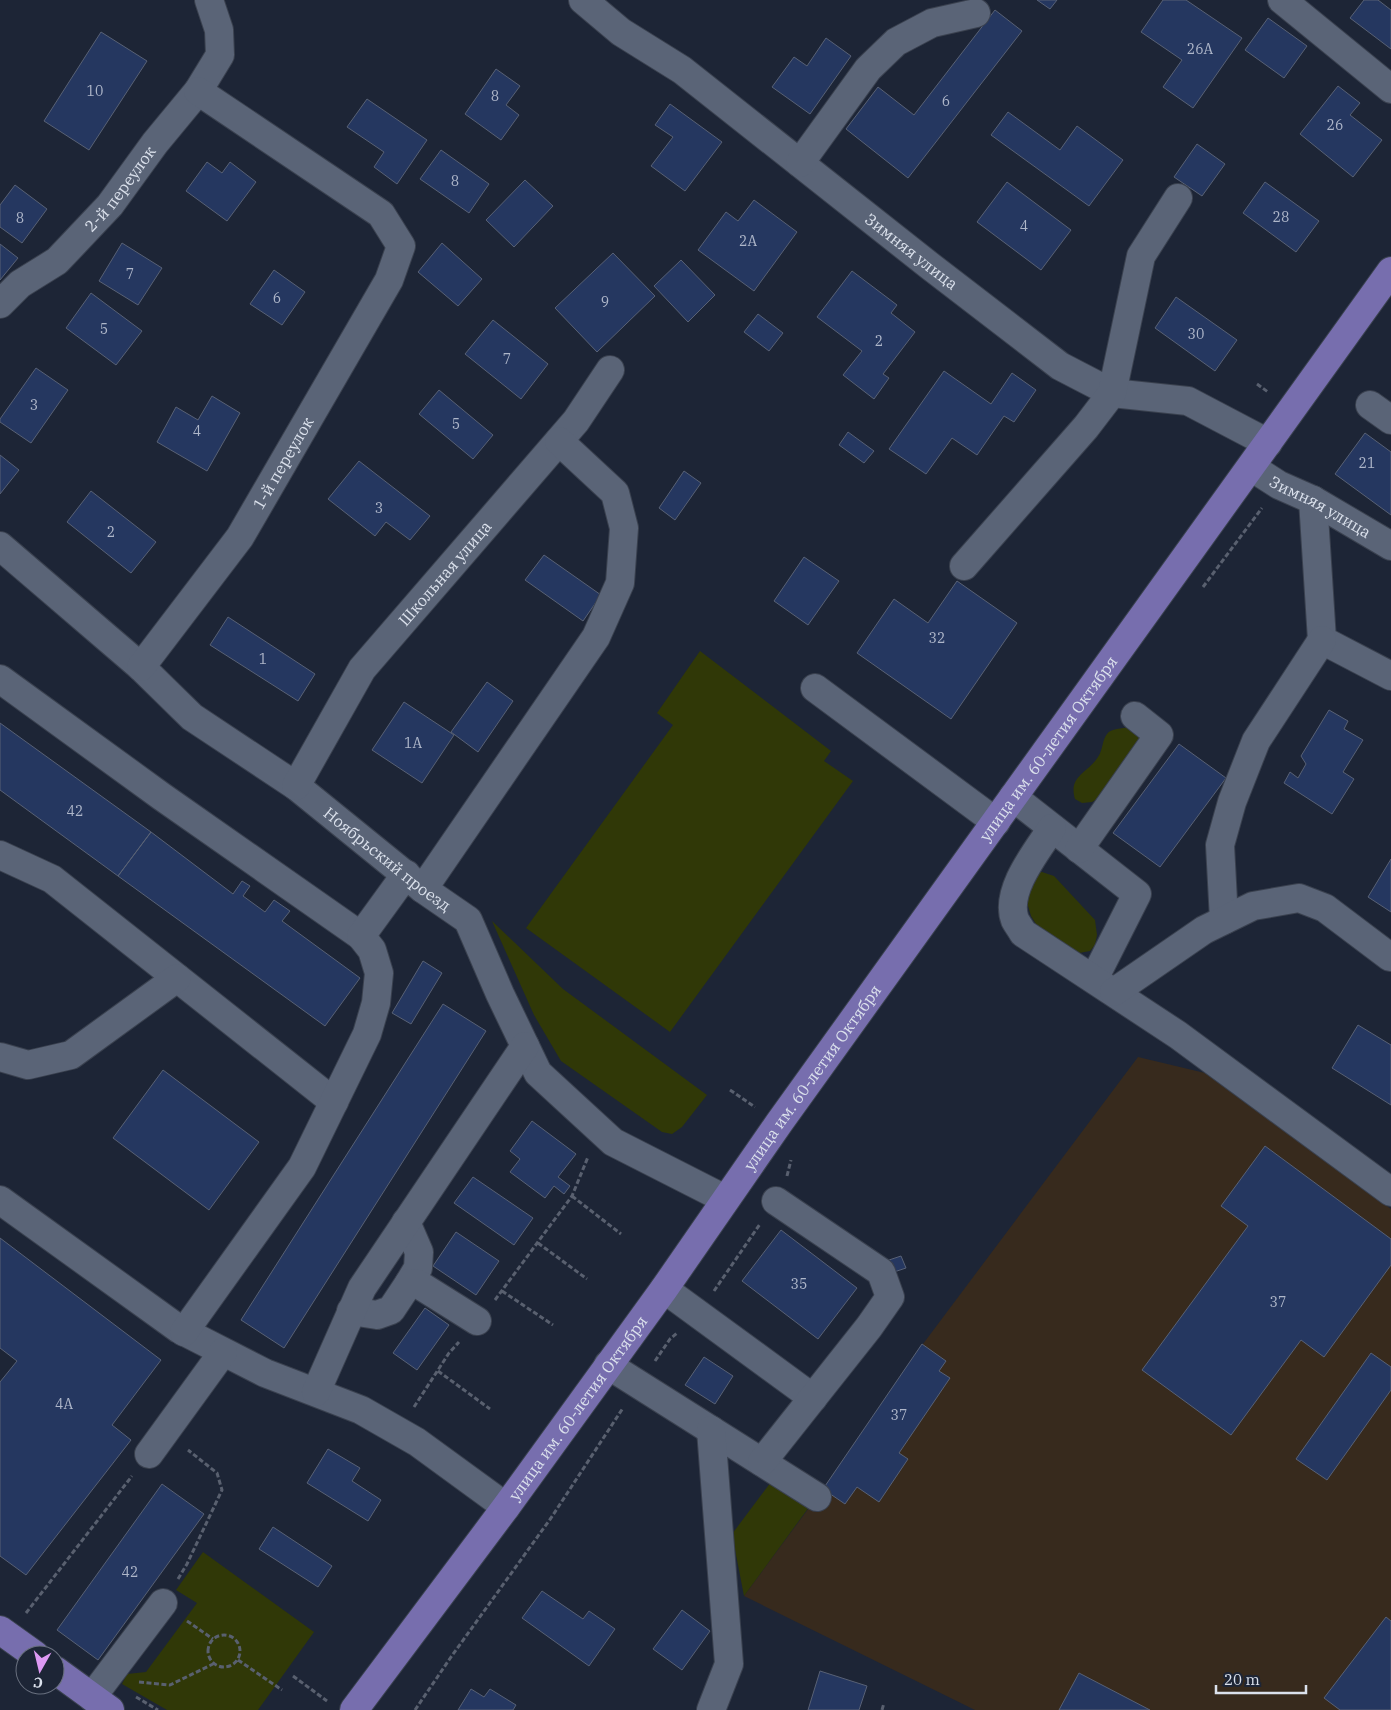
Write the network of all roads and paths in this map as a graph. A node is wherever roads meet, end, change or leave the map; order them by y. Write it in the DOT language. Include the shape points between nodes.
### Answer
graph roads {
  1 [pos="210,0"];
  2 [pos="583,0"];
  3 [pos="1282,0"];
  4 [pos="976,13"];
  5 [pos="1391,89"];
  6 [pos="198,91"];
  7 [pos="800,163"];
  8 [pos="1178,198"];
  9 [pos="1391,271"];
  10 [pos="0,304"];
  11 [pos="610,370"];
  12 [pos="1257,384"];
  13 [pos="1112,393"];
  14 [pos="1275,396"];
  15 [pos="559,441"];
  16 [pos="1268,443"];
  17 [pos="1251,467"];
  18 [pos="1279,485"];
  19 [pos="1313,500"];
  20 [pos="0,546"];
  21 [pos="1391,546"];
  22 [pos="964,566"];
  23 [pos="1202,588"];
  24 [pos="1322,640"];
  25 [pos="140,667"];
  26 [pos="1391,676"];
  27 [pos="0,679"];
  28 [pos="815,688"];
  29 [pos="1135,716"];
  30 [pos="296,786"];
  31 [pos="1013,797"];
  32 [pos="996,822"];
  33 [pos="1052,828"];
  34 [pos="1080,849"];
  35 [pos="0,855"];
  36 [pos="414,881"];
  37 [pos="1224,920"];
  38 [pos="361,936"];
  39 [pos="1390,958"];
  40 [pos="177,978"];
  41 [pos="1104,986"];
  42 [pos="525,1046"];
  43 [pos="0,1057"];
  44 [pos="730,1090"];
  45 [pos="334,1102"];
  46 [pos="757,1108"];
  47 [pos="598,1128"];
  48 [pos="795,1154"];
  49 [pos="1391,1192"];
  50 [pos="572,1196"];
  51 [pos="725,1199"];
  52 [pos="0,1200"];
  53 [pos="776,1201"];
  54 [pos="406,1222"];
  55 [pos="621,1234"];
  56 [pos="538,1243"];
  57 [pos="587,1279"];
  58 [pos="409,1282"];
  59 [pos="664,1289"];
  60 [pos="502,1291"];
  61 [pos="352,1311"];
  62 [pos="698,1314"];
  63 [pos="477,1321"];
  64 [pos="552,1325"];
  65 [pos="184,1332"];
  66 [pos="223,1352"];
  67 [pos="608,1365"];
  68 [pos="438,1371"];
  69 [pos="639,1384"];
  70 [pos="316,1392"];
  71 [pos="814,1398"];
  72 [pos="490,1409"];
  73 [pos="712,1430"];
  74 [pos="166,1431"];
  75 [pos="398,1431"];
  76 [pos="149,1454"];
  77 [pos="762,1462"];
  78 [pos="817,1497"];
  79 [pos="506,1507"];
  80 [pos="163,1604"];
  81 [pos="26,1613"];
  82 [pos="0,1630"];
  83 [pos="21,1645"];
  84 [pos="238,1660"];
  85 [pos="213,1664"];
  86 [pos="65,1675"];
  87 [pos="292,1676"];
  88 [pos="282,1690"];
  89 [pos="103,1695"];
  90 [pos="884,1703"];
  91 [pos="342,1706"];
  92 [pos="158,1710"];
  93 [pos="415,1710"];
  94 [pos="711,1710"];
  95 [pos="882,1710"];
  1 -- 6 [label="street, 2-й переулок" via="219,30 220,55"];
  2 -- 7 [label="street, Зимняя улица" via="622,32 682,70"];
  3 -- 5 [label="street"];
  4 -- 7 [label="street" via="932,23 896,42 868,69"];
  6 -- 10 [label="street, 2-й переулок" via="110,205 57,261 20,284"];
  6 -- 25 [label="street, 1-й переулок" via="381,214 401,246 389,280 240,537"];
  7 -- 13 [label="street, Зимняя улица" via="1060,366"];
  8 -- 13 [label="street" via="1141,256"];
  9 -- 16 [label="main road, улица им. 60-летия Октября"];
  11 -- 15 [label="street, Школьная улица"];
  12 -- 14 [label="path"];
  13 -- 16 [label="street, Зимняя улица" via="1188,402"];
  13 -- 22 [label="street"];
  15 -- 30 [label="street, Школьная улица" via="362,670"];
  15 -- 36 [label="street" via="615,493 624,528 620,583 596,637"];
  16 -- 17 [label="main road, улица им. 60-летия Октября"];
  17 -- 18 [label="street, Зимняя улица"];
  17 -- 31 [label="main road, улица им. 60-летия Октября"];
  18 -- 19 [label="street, Зимняя улица"];
  18 -- 23 [label="path"];
  19 -- 21 [label="street, Зимняя улица"];
  19 -- 24 [label="street"];
  20 -- 25 [label="street, Ноябрьский проезд"];
  24 -- 26 [label="street"];
  24 -- 37 [label="street" via="1256,741 1232,802 1220,845"];
  25 -- 30 [label="street, Ноябрьский проезд" via="192,717"];
  27 -- 38 [label="street"];
  28 -- 32 [label="street"];
  29 -- 34 [label="street" via="1159,735"];
  30 -- 36 [label="street, Ноябрьский проезд"];
  31 -- 32 [label="main road, улица им. 60-летия Октября"];
  31 -- 33 [label="street"];
  32 -- 51 [label="main road, улица им. 60-летия Октября"];
  33 -- 34 [label="street"];
  33 -- 41 [label="street" via="1020,877 1013,911 1015,920 1023,933"];
  34 -- 41 [label="street" via="1137,894"];
  35 -- 40 [label="street" via="52,879"];
  36 -- 38 [label="street"];
  36 -- 42 [label="street, Ноябрьский проезд" via="468,920"];
  37 -- 39 [label="street" via="1253,906 1299,898 1325,908"];
  37 -- 41 [label="street"];
  38 -- 45 [label="street" via="372,950 379,973 376,1003 367,1034"];
  40 -- 43 [label="street" via="70,1055 28,1065"];
  40 -- 45 [label="street"];
  41 -- 49 [label="street" via="1178,1034"];
  42 -- 47 [label="street, Ноябрьский проезд" via="538,1073"];
  42 -- 54 [label="street"];
  44 -- 46 [label="path"];
  45 -- 65 [label="street" via="302,1167"];
  47 -- 50 [label="path"];
  47 -- 51 [label="street, Ноябрьский проезд" via="613,1142"];
  48 -- 53 [label="path" via="790,1161 784,1190"];
  50 -- 55 [label="path"];
  50 -- 56 [label="path"];
  51 -- 59 [label="main road, улица им. 60-летия Октября"];
  52 -- 65 [label="street"];
  53 -- 62 [label="path"];
  53 -- 71 [label="street" via="881,1272 890,1297"];
  54 -- 58 [label="street" via="419,1252 418,1268"];
  54 -- 61 [label="street" via="362,1288"];
  56 -- 57 [label="path"];
  56 -- 60 [label="path"];
  58 -- 61 [label="street" via="391,1310 377,1315"];
  58 -- 63 [label="street" via="418,1284"];
  59 -- 62 [label="street"];
  59 -- 67 [label="main road, улица им. 60-летия Октября"];
  60 -- 63 [label="path"];
  60 -- 64 [label="path"];
  61 -- 70 [label="street"];
  62 -- 69 [label="path" via="670,1339"];
  62 -- 71 [label="street"];
  63 -- 68 [label="path"];
  65 -- 66 [label="street"];
  66 -- 70 [label="street" via="265,1373"];
  66 -- 74 [label="street"];
  67 -- 69 [label="street"];
  67 -- 79 [label="main road, улица им. 60-летия Октября"];
  68 -- 72 [label="path"];
  68 -- 75 [label="path"];
  69 -- 73 [label="street"];
  69 -- 93 [label="path" via="551,1518"];
  70 -- 75 [label="street" via="361,1410"];
  71 -- 77 [label="street"];
  73 -- 77 [label="street"];
  73 -- 94 [label="street" via="729,1664"];
  74 -- 76 [label="street"];
  74 -- 80 [label="path" via="216,1473 222,1490 187,1564"];
  75 -- 79 [label="street"];
  76 -- 81 [label="path"];
  77 -- 78 [label="street"];
  79 -- 91 [label="main road, улица им. 60-летия Октября"];
  80 -- 89 [label="street"];
  82 -- 83 [label="main road"];
  84 -- 85 [label="path" via="224,1668"];
  84 -- 85 [label="path" via="240,1650 236,1641 222,1635 213,1640 208,1649"];
  84 -- 88 [label="path"];
  85 -- 89 [label="path" via="170,1685"];
  86 -- 89 [label="main road"];
  87 -- 91 [label="path"];
  89 -- 92 [label="path"];
  90 -- 95 [label="path"];
}
